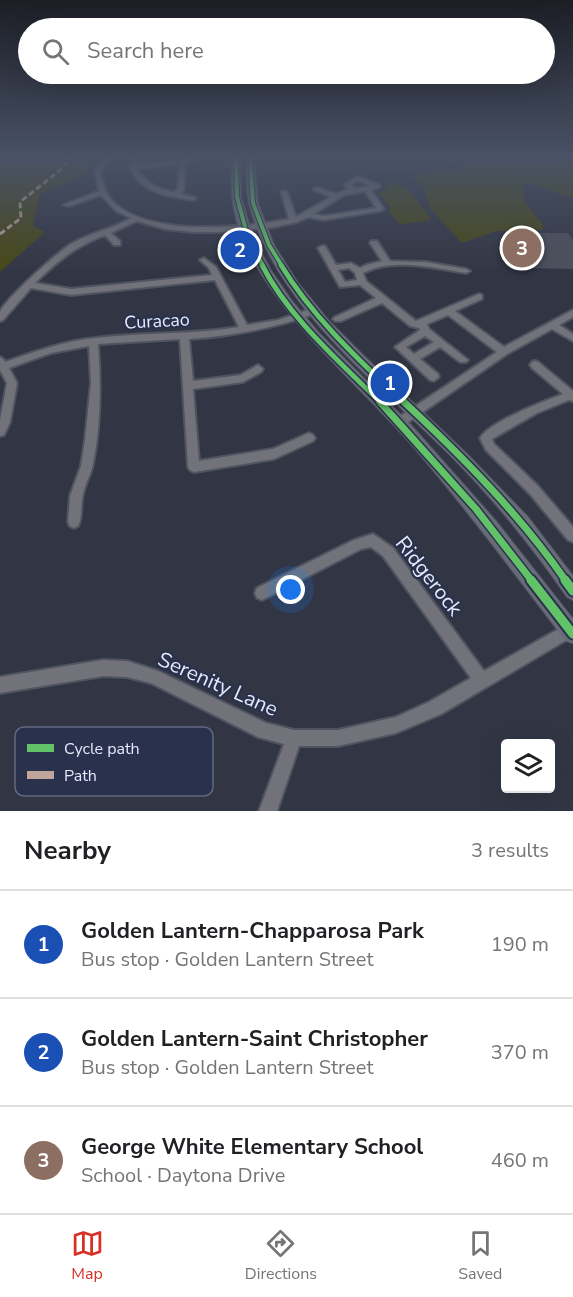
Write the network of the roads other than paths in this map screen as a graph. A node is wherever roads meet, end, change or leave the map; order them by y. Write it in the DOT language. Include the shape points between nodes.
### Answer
graph roads {
  1 [pos="90,197"];
  2 [pos="107,197"];
  3 [pos="187,197"];
  4 [pos="238,197"];
  5 [pos="251,197"];
  6 [pos="286,197"];
  7 [pos="337,197"];
  8 [pos="372,197"];
  9 [pos="193,198"];
  10 [pos="68,205"];
  11 [pos="310,214"];
  12 [pos="137,218"];
  13 [pos="293,220"];
  14 [pos="260,226"];
  15 [pos="246,228"];
  16 [pos="107,233"];
  17 [pos="117,243"];
  18 [pos="374,243"];
  19 [pos="322,248"];
  20 [pos="204,260"];
  21 [pos="388,264"];
  22 [pos="333,268"];
  23 [pos="465,271"];
  24 [pos="359,272"];
  25 [pos="217,277"];
  26 [pos="362,282"];
  27 [pos="31,285"];
  28 [pos="479,297"];
  29 [pos="382,299"];
  30 [pos="314,311"];
  31 [pos="450,312"];
  32 [pos="573,313"];
  33 [pos="297,316"];
  34 [pos="0,318"];
  35 [pos="338,319"];
  36 [pos="552,324"];
  37 [pos="424,328"];
  38 [pos="245,330"];
  39 [pos="184,336"];
  40 [pos="573,338"];
  41 [pos="93,341"];
  42 [pos="440,343"];
  43 [pos="504,352"];
  44 [pos="412,359"];
  45 [pos="463,360"];
  46 [pos="1,363"];
  47 [pos="535,365"];
  48 [pos="258,369"];
  49 [pos="434,377"];
  50 [pos="187,386"];
  51 [pos="572,396"];
  52 [pos="414,411"];
  53 [pos="400,422"];
  54 [pos="0,432"];
  55 [pos="309,438"];
  56 [pos="74,522"];
  57 [pos="573,536"];
  58 [pos="573,591"];
  59 [pos="262,593"];
  60 [pos="572,631"];
  61 [pos="481,679"];
  62 [pos="0,685"];
  63 [pos="294,738"];
  64 [pos="268,811"];
  1 -- 10 [label="street"];
  2 -- 12 [label="street"];
  3 -- 9 [label="street"];
  4 -- 15 [label="main road"];
  5 -- 14 [label="main road"];
  6 -- 13 [label="street"];
  7 -- 11 [label="street"];
  8 -- 11 [label="street" via="380,209 323,218"];
  11 -- 13 [label="street"];
  12 -- 15 [label="street" via="169,228"];
  12 -- 16 [label="street"];
  13 -- 14 [label="street"];
  14 -- 15 [label="street"];
  14 -- 30 [label="main road" via="278,264"];
  15 -- 33 [label="main road" via="263,265"];
  16 -- 17 [label="street"];
  16 -- 27 [label="street" via="62,254"];
  18 -- 21 [label="street"];
  19 -- 22 [label="street"];
  20 -- 25 [label="street"];
  21 -- 23 [label="street"];
  21 -- 24 [label="street" via="365,267"];
  22 -- 24 [label="street" via="351,265"];
  22 -- 26 [label="street" via="343,285"];
  24 -- 26 [label="street"];
  25 -- 27 [label="street" via="71,292"];
  25 -- 38 [label="street"];
  26 -- 29 [label="street"];
  27 -- 34 [label="street"];
  28 -- 31 [label="street"];
  29 -- 35 [label="street"];
  29 -- 37 [label="street"];
  30 -- 33 [label="street, Curacao"];
  30 -- 52 [label="main road"];
  31 -- 37 [label="street"];
  31 -- 43 [label="street"];
  32 -- 36 [label="street"];
  33 -- 38 [label="street, Curacao"];
  33 -- 53 [label="main road"];
  36 -- 40 [label="street"];
  36 -- 43 [label="street"];
  37 -- 42 [label="street"];
  37 -- 44 [label="street" via="400,347"];
  38 -- 39 [label="street, Curacao"];
  39 -- 41 [label="street, Curacao"];
  39 -- 50 [label="street"];
  41 -- 46 [label="street, Curacao"];
  41 -- 56 [label="street" via="96,383 91,440 76,496"];
  42 -- 44 [label="street"];
  42 -- 45 [label="street"];
  43 -- 52 [label="street"];
  44 -- 49 [label="street"];
  46 -- 54 [label="street" via="12,383"];
  47 -- 51 [label="street"];
  48 -- 50 [label="street" via="243,378"];
  50 -- 55 [label="street" via="194,467 274,454"];
  51 -- 57 [label="street" via="533,410 486,438"];
  52 -- 53 [label="street"];
  52 -- 58 [label="main road" via="524,524"];
  53 -- 60 [label="main road" via="505,544"];
  59 -- 61 [label="street, Ridgerock" via="373,540 388,552"];
  60 -- 61 [label="street, Serenity Lane"];
  61 -- 63 [label="street, Serenity Lane" via="435,708 396,725 338,738"];
  62 -- 63 [label="street, Serenity Lane" via="103,668 127,669 153,676 264,731"];
  63 -- 64 [label="street"];
}
